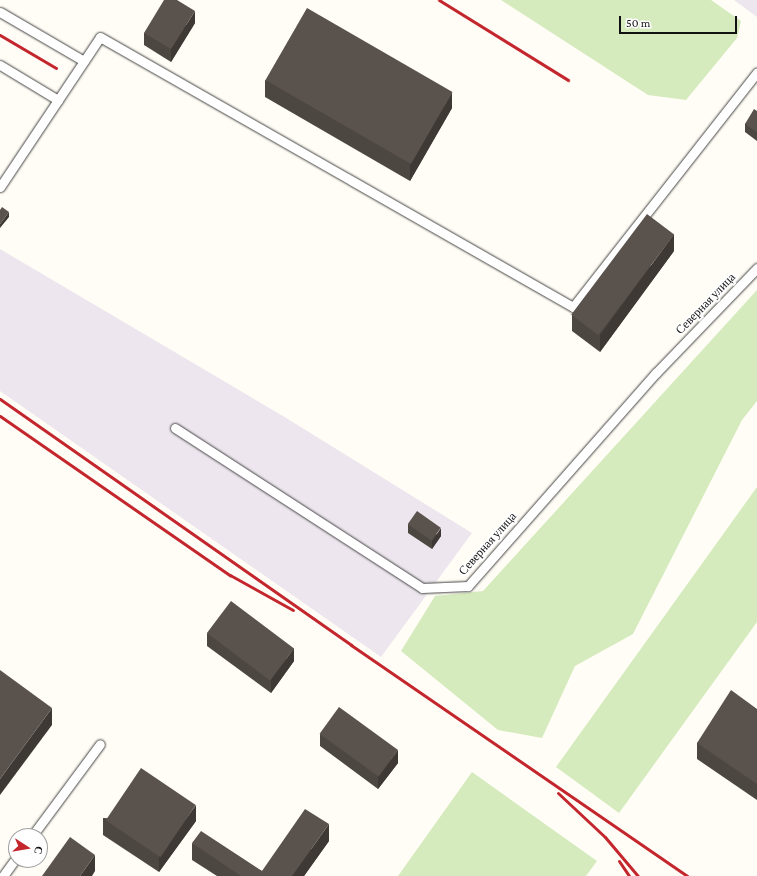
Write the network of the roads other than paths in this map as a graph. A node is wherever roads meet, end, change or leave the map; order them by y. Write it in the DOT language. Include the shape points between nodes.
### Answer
graph roads {
  1 [pos="0,12"];
  2 [pos="84,61"];
  3 [pos="0,65"];
  4 [pos="757,72"];
  5 [pos="58,100"];
  6 [pos="0,187"];
  7 [pos="757,268"];
  8 [pos="175,428"];
  9 [pos="100,744"];
  10 [pos="38,828"];
  1 -- 2 [label="lane"];
  2 -- 4 [label="lane" via="100,37 573,307"];
  2 -- 5 [label="lane"];
  3 -- 5 [label="lane"];
  5 -- 6 [label="lane"];
  7 -- 8 [label="lane, Северная улица" via="656,373 468,586 422,588"];
  9 -- 10 [label="lane"];
}
